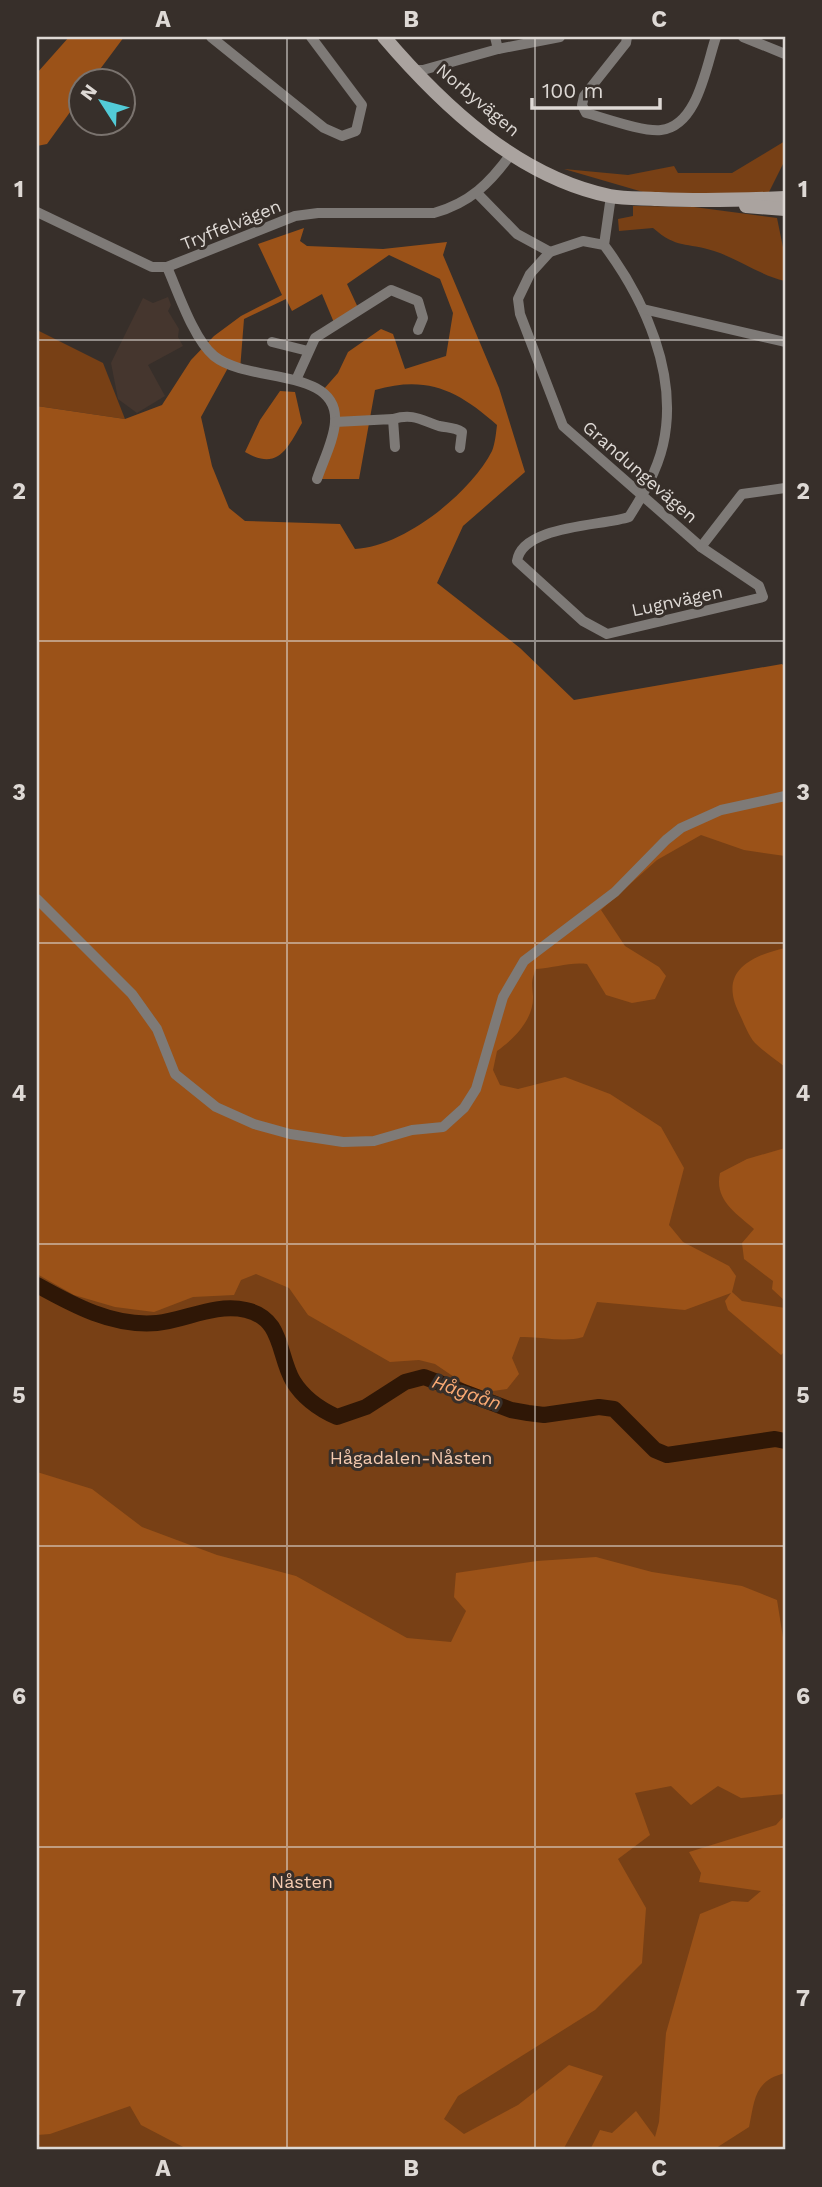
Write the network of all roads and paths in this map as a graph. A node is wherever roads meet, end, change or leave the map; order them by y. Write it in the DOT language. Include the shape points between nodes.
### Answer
graph roads {
  1 [pos="211,37"];
  2 [pos="311,37"];
  3 [pos="384,37"];
  4 [pos="495,37"];
  5 [pos="560,37"];
  6 [pos="627,37"];
  7 [pos="716,37"];
  8 [pos="743,37"];
  9 [pos="498,49"];
  10 [pos="785,54"];
  11 [pos="412,70"];
  12 [pos="511,153"];
  13 [pos="477,193"];
  14 [pos="611,196"];
  15 [pos="785,198"];
  16 [pos="724,202"];
  17 [pos="785,209"];
  18 [pos="37,212"];
  19 [pos="604,246"];
  20 [pos="550,253"];
  21 [pos="167,267"];
  22 [pos="643,309"];
  23 [pos="418,330"];
  24 [pos="272,342"];
  25 [pos="785,342"];
  26 [pos="308,351"];
  27 [pos="296,380"];
  28 [pos="393,419"];
  29 [pos="335,422"];
  30 [pos="395,447"];
  31 [pos="460,448"];
  32 [pos="317,479"];
  33 [pos="785,488"];
  34 [pos="643,494"];
  35 [pos="701,547"];
  36 [pos="763,597"];
  37 [pos="785,796"];
  38 [pos="37,899"];
  1 -- 2 [label="street" via="333,135 356,131 362,105"];
  3 -- 11 [label="street, Norbyvägen"];
  4 -- 9 [label="street"];
  5 -- 9 [label="street"];
  6 -- 7 [label="street" via="582,105 586,113 659,130 679,125 691,110"];
  8 -- 10 [label="street"];
  9 -- 11 [label="street"];
  11 -- 12 [label="street, Norbyvägen" via="457,113"];
  12 -- 13 [label="street, Tryffelvägen"];
  12 -- 14 [label="street, Norbyvägen" via="562,180"];
  13 -- 20 [label="street" via="517,234"];
  13 -- 21 [label="street, Tryffelvägen" via="463,204 435,213 290,217"];
  14 -- 16 [label="street, Norbyvägen"];
  14 -- 19 [label="street"];
  15 -- 16 [label="street, Norbyvägen"];
  16 -- 17 [label="street, Norbyvägen"];
  18 -- 21 [label="street, Tryffelvägen" via="152,267"];
  19 -- 20 [label="street, Grandungevägen" via="583,241"];
  19 -- 22 [label="street"];
  20 -- 34 [label="street, Grandungevägen" via="530,274 517,299 544,380 563,426"];
  21 -- 27 [label="street" via="205,348 229,366"];
  22 -- 25 [label="street"];
  22 -- 34 [label="street" via="662,367 666,423 658,463"];
  23 -- 26 [label="street" via="422,318 418,300 391,290 323,332"];
  24 -- 26 [label="street"];
  26 -- 27 [label="street"];
  27 -- 29 [label="street" via="323,390"];
  28 -- 29 [label="street"];
  28 -- 30 [label="street"];
  28 -- 31 [label="street" via="415,415 456,428 462,432"];
  29 -- 32 [label="street"];
  33 -- 35 [label="street" via="742,494"];
  34 -- 35 [label="street, Grandungevägen"];
  34 -- 36 [label="street, Lugnvägen" via="629,517 556,530 530,544 517,561 607,634"];
  35 -- 36 [label="street, Grandungevägen" via="759,586"];
  37 -- 38 [label="street" via="721,810 666,840 615,892 524,961 503,997 476,1089 464,1108 443,1127 374,1141 343,1142 290,1134 216,1107 175,1074 157,1029 132,994"];
}
